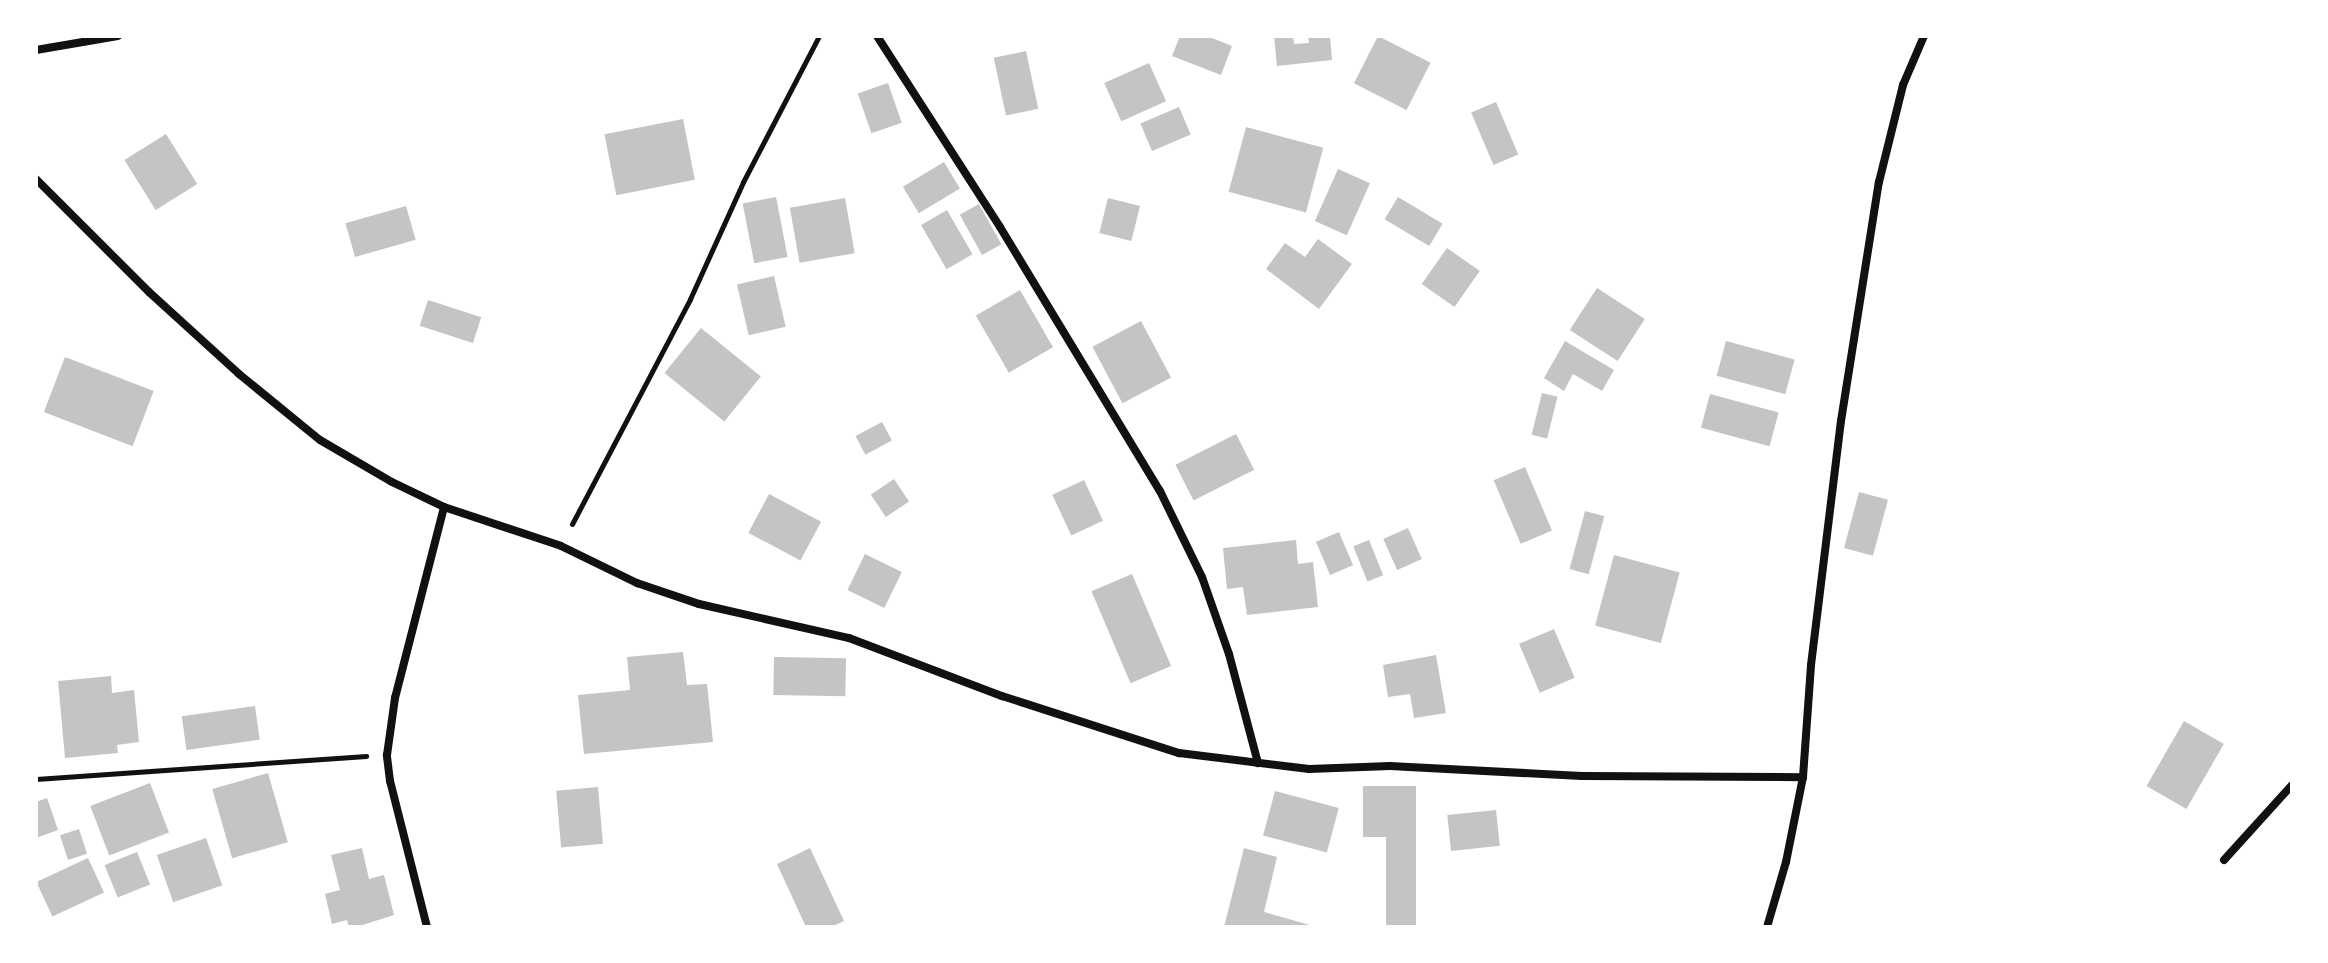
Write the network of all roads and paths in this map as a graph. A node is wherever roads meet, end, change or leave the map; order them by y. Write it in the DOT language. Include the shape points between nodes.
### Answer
graph roads {
  1 [pos="118,36"];
  2 [pos="819,36"];
  3 [pos="877,36"];
  4 [pos="1924,36"];
  5 [pos="36,50"];
  6 [pos="36,179"];
  7 [pos="444,507"];
  8 [pos="561,546"];
  9 [pos="387,755"];
  10 [pos="1258,763"];
  11 [pos="1803,777"];
  12 [pos="36,779"];
  13 [pos="2292,785"];
  14 [pos="2224,860"];
  15 [pos="427,927"];
  16 [pos="1767,927"];
  1 -- 5 [label="street"];
  2 -- 8 [label="path"];
  3 -- 10 [label="street" via="1160,491 1202,577"];
  4 -- 11 [label="street" via="1903,85 1860,292 1824,557"];
  6 -- 7 [label="street" via="160,302 320,440"];
  7 -- 8 [label="street"];
  7 -- 9 [label="street" via="395,698"];
  8 -- 10 [label="street" via="637,583 699,604 849,638 1104,732 1179,753"];
  9 -- 12 [label="path"];
  9 -- 15 [label="street"];
  10 -- 11 [label="street" via="1309,769 1390,766 1582,776"];
  11 -- 16 [label="street"];
  13 -- 14 [label="street"];
}
